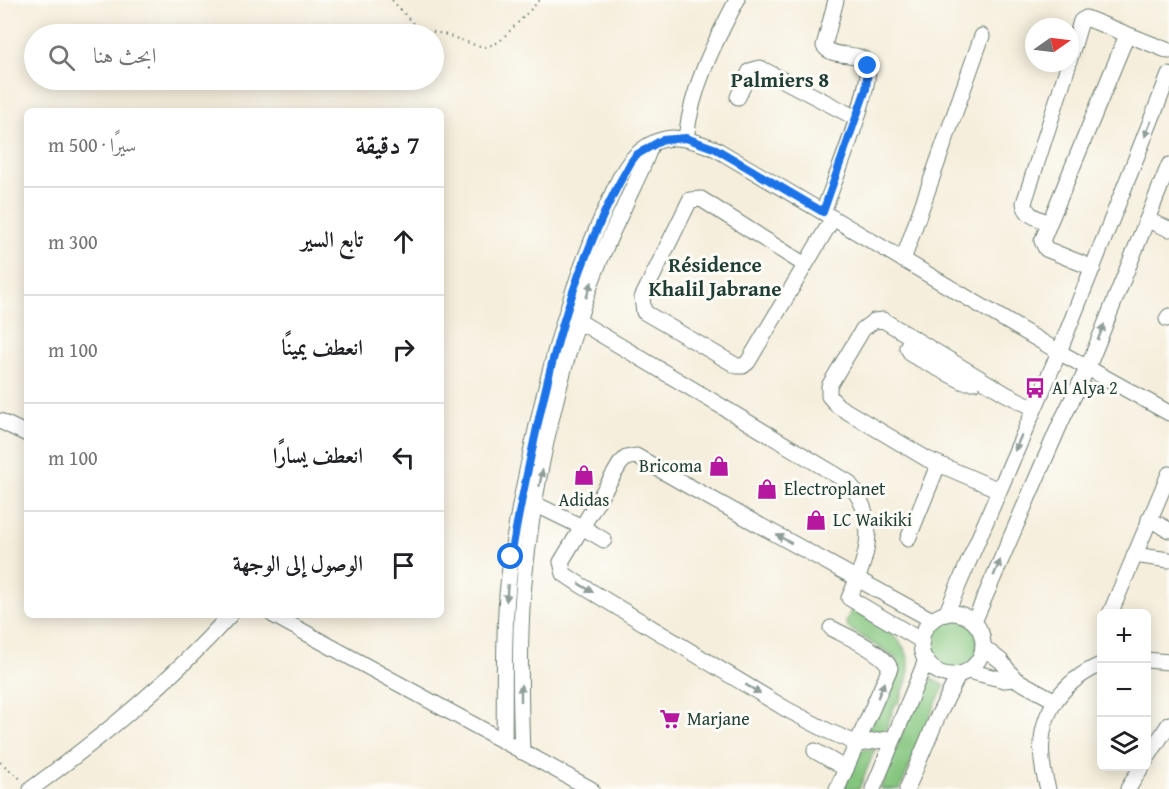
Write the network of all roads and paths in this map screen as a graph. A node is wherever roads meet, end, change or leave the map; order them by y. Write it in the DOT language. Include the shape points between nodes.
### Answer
graph roads {
  1 [pos="392,0"];
  2 [pos="540,0"];
  3 [pos="736,0"];
  4 [pos="836,0"];
  5 [pos="414,24"];
  6 [pos="1079,31"];
  7 [pos="444,34"];
  8 [pos="1127,35"];
  9 [pos="982,36"];
  10 [pos="1169,51"];
  11 [pos="1066,72"];
  12 [pos="1169,75"];
  13 [pos="738,97"];
  14 [pos="856,118"];
  15 [pos="686,138"];
  16 [pos="1169,165"];
  17 [pos="828,215"];
  18 [pos="1147,220"];
  19 [pos="1049,223"];
  20 [pos="1169,229"];
  21 [pos="903,260"];
  22 [pos="805,265"];
  23 [pos="1093,268"];
  24 [pos="571,317"];
  25 [pos="1059,352"];
  26 [pos="1088,367"];
  27 [pos="1034,408"];
  28 [pos="1169,413"];
  29 [pos="0,421"];
  30 [pos="24,433"];
  31 [pos="938,465"];
  32 [pos="1169,474"];
  33 [pos="999,490"];
  34 [pos="521,497"];
  35 [pos="536,504"];
  36 [pos="1149,519"];
  37 [pos="582,527"];
  38 [pos="1169,530"];
  39 [pos="908,539"];
  40 [pos="604,540"];
  41 [pos="1134,555"];
  42 [pos="1169,560"];
  43 [pos="858,578"];
  44 [pos="892,597"];
  45 [pos="1112,609"];
  46 [pos="939,617"];
  47 [pos="227,618"];
  48 [pos="278,618"];
  49 [pos="882,618"];
  50 [pos="974,622"];
  51 [pos="831,628"];
  52 [pos="922,640"];
  53 [pos="983,646"];
  54 [pos="926,660"];
  55 [pos="1151,660"];
  56 [pos="1169,662"];
  57 [pos="1098,663"];
  58 [pos="963,673"];
  59 [pos="1015,679"];
  60 [pos="1054,700"];
  61 [pos="1169,724"];
  62 [pos="894,738"];
  63 [pos="504,741"];
  64 [pos="858,744"];
  65 [pos="522,752"];
  66 [pos="815,752"];
  67 [pos="1151,752"];
  68 [pos="0,762"];
  69 [pos="846,769"];
  70 [pos="1139,771"];
  71 [pos="31,789"];
  72 [pos="591,789"];
  73 [pos="837,789"];
  74 [pos="873,789"];
  75 [pos="908,789"];
  76 [pos="1048,789"];
  77 [pos="1128,789"];
  1 -- 5 [label="path"];
  2 -- 7 [label="path" via="499,42 486,47"];
  3 -- 15 [label="street" via="697,82"];
  4 -- 14 [label="street" via="824,46 830,52 860,56 868,66 866,89"];
  6 -- 8 [label="street" via="1086,18"];
  8 -- 10 [label="street"];
  8 -- 19 [label="street"];
  9 -- 21 [label="street"];
  11 -- 19 [label="street" via="1024,203 1029,214"];
  12 -- 23 [label="street, one-way"];
  13 -- 14 [label="street" via="750,71 759,68"];
  14 -- 17 [label="street"];
  15 -- 17 [label="street" via="716,149"];
  15 -- 24 [label="street" via="662,140 636,155 585,256"];
  16 -- 18 [label="street"];
  17 -- 21 [label="street"];
  17 -- 22 [label="street"];
  18 -- 20 [label="street"];
  26 -- 18 [label="street, one-way"];
  19 -- 23 [label="street" via="1042,241 1044,247"];
  21 -- 25 [label="street"];
  22 -- 22 [label="street" via="742,366 644,312 642,305 690,200 701,199"];
  23 -- 25 [label="street"];
  24 -- 34 [label="street" via="545,387"];
  35 -- 24 [label="street, one-way"];
  24 -- 43 [label="street" via="848,482 863,504 868,526"];
  25 -- 26 [label="street"];
  25 -- 27 [label="street"];
  26 -- 28 [label="street"];
  50 -- 26 [label="street, one-way"];
  27 -- 31 [label="street" via="887,321 870,323 829,386 829,396 838,406"];
  27 -- 33 [label="street, one-way"];
  29 -- 30 [label="street"];
  31 -- 33 [label="street"];
  31 -- 39 [label="street"];
  32 -- 36 [label="street"];
  33 -- 46 [label="street"];
  34 -- 35 [label="street"];
  34 -- 63 [label="street, one-way" via="507,595"];
  35 -- 37 [label="street"];
  65 -- 35 [label="street, one-way" via="523,595"];
  36 -- 38 [label="street"];
  36 -- 41 [label="street"];
  37 -- 40 [label="street"];
  43 -- 37 [label="street, one-way" via="636,456 620,464"];
  37 -- 64 [label="street, one-way" via="561,562 564,574 786,709"];
  41 -- 42 [label="street"];
  41 -- 45 [label="street"];
  43 -- 44 [label="street"];
  43 -- 49 [label="street" via="849,598"];
  44 -- 46 [label="street"];
  44 -- 49 [label="street"];
  46 -- 50 [label="street" via="956,613"];
  46 -- 52 [label="street" via="925,629"];
  47 -- 71 [label="street" via="105,734"];
  48 -- 63 [label="street"];
  49 -- 52 [label="street"];
  50 -- 53 [label="street"];
  64 -- 51 [label="street, one-way" via="890,668 876,654"];
  52 -- 54 [label="street"];
  53 -- 58 [label="street" via="976,665"];
  53 -- 59 [label="street"];
  54 -- 58 [label="street" via="946,674"];
  54 -- 62 [label="street"];
  55 -- 56 [label="street"];
  57 -- 60 [label="street"];
  58 -- 59 [label="street"];
  58 -- 75 [label="street" via="937,718"];
  59 -- 60 [label="street"];
  60 -- 76 [label="street" via="1041,732 1042,770"];
  61 -- 67 [label="street"];
  62 -- 64 [label="street"];
  62 -- 74 [label="street"];
  63 -- 65 [label="street"];
  64 -- 69 [label="street"];
  65 -- 72 [label="street"];
  66 -- 69 [label="street"];
  68 -- 71 [label="path"];
  69 -- 73 [label="street"];
  70 -- 77 [label="street"];
}
